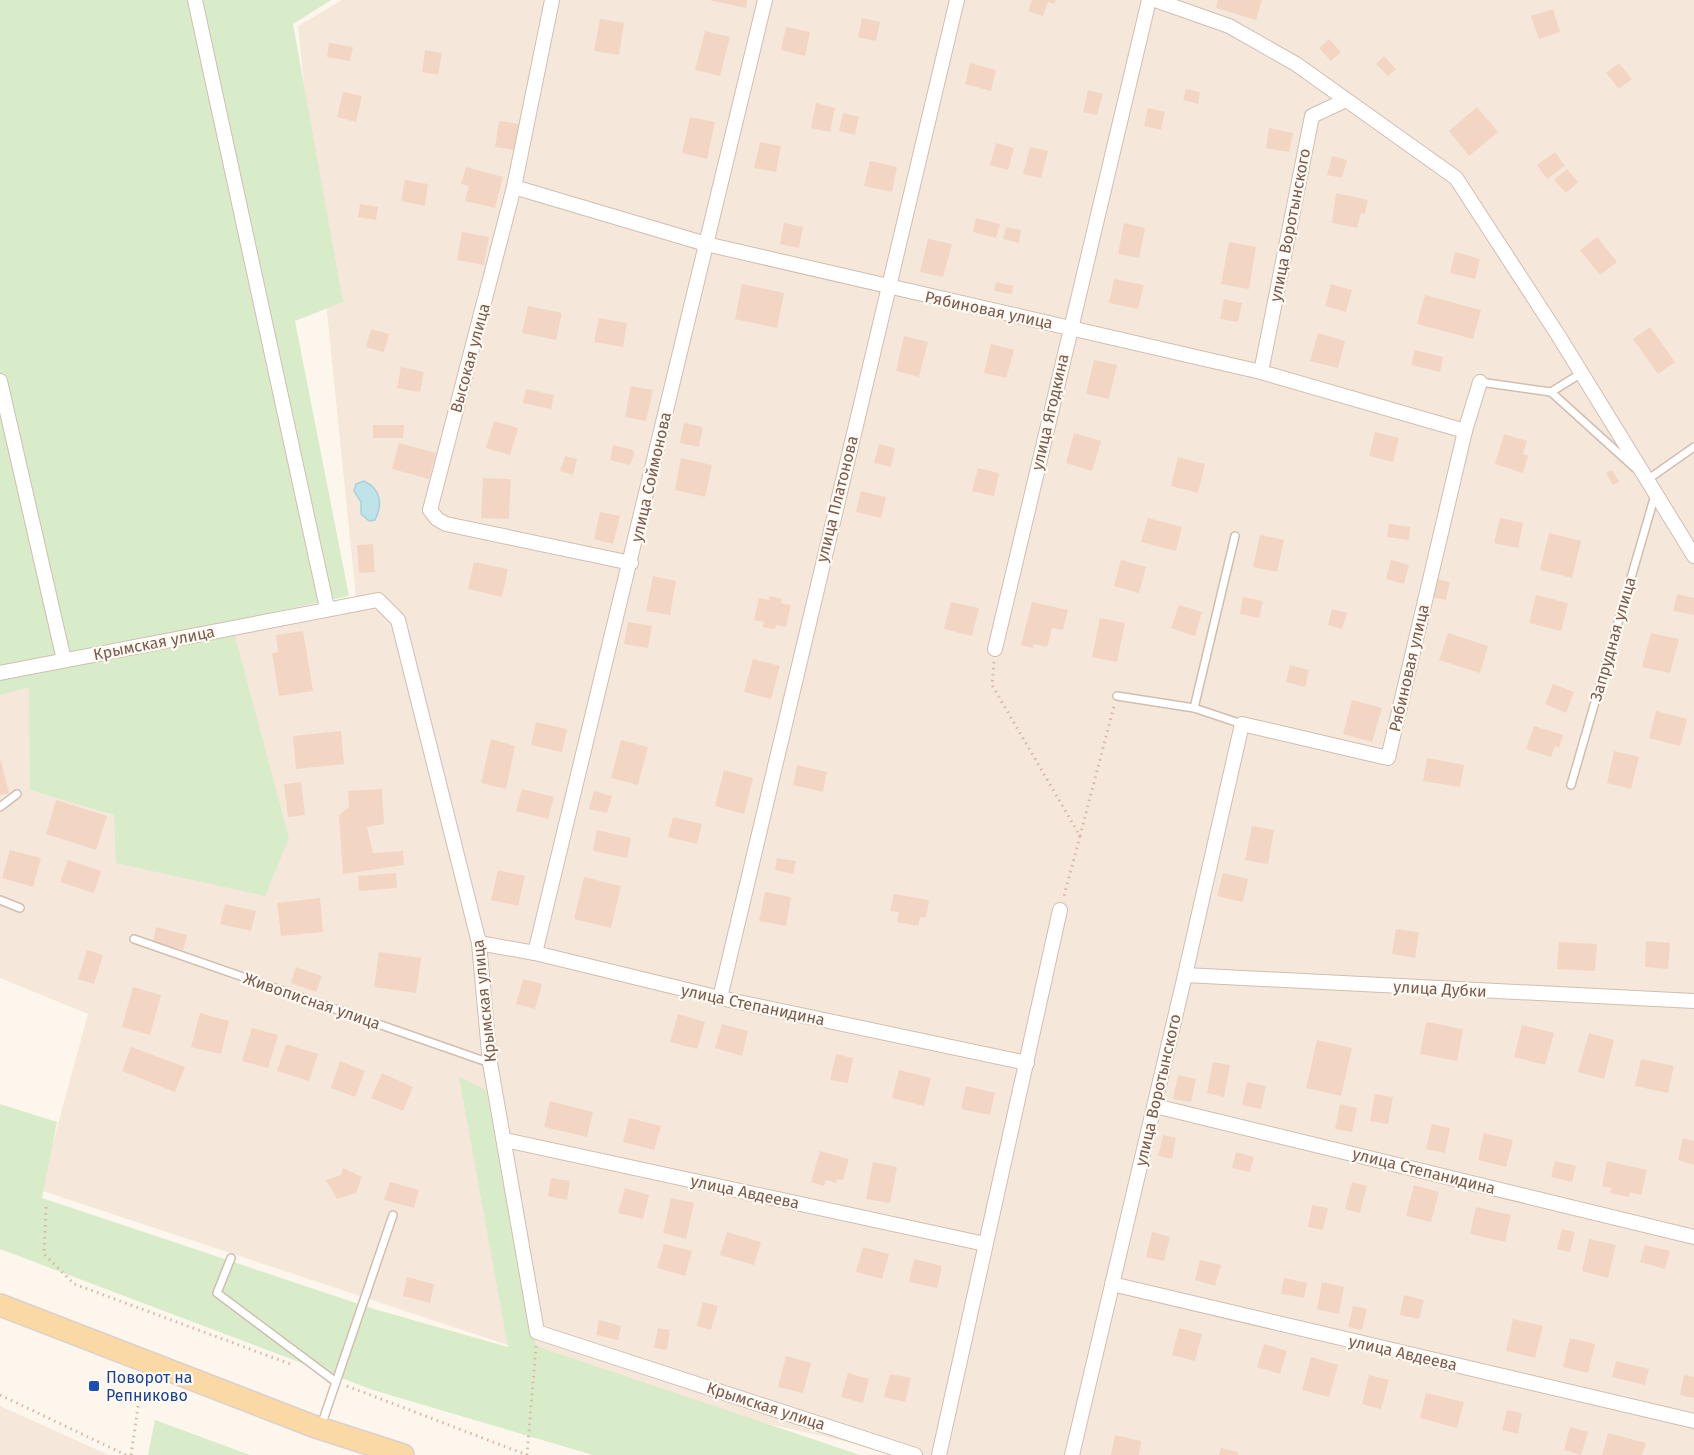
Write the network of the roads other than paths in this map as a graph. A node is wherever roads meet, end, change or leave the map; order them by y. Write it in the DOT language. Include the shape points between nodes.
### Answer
graph roads {
  1 [pos="195,0"];
  2 [pos="552,0"];
  3 [pos="765,0"];
  4 [pos="957,0"];
  5 [pos="1149,0"];
  6 [pos="1155,0"];
  7 [pos="1347,100"];
  8 [pos="514,188"];
  9 [pos="706,244"];
  10 [pos="889,288"];
  11 [pos="1069,327"];
  12 [pos="1261,372"];
  13 [pos="1580,374"];
  14 [pos="0,381"];
  15 [pos="1480,382"];
  16 [pos="1551,392"];
  17 [pos="1465,431"];
  18 [pos="1694,447"];
  19 [pos="1648,480"];
  20 [pos="1656,493"];
  21 [pos="1235,536"];
  22 [pos="1694,556"];
  23 [pos="631,563"];
  24 [pos="327,608"];
  25 [pos="995,649"];
  26 [pos="64,660"];
  27 [pos="0,673"];
  28 [pos="1117,696"];
  29 [pos="1194,708"];
  30 [pos="1242,724"];
  31 [pos="1571,785"];
  32 [pos="17,794"];
  33 [pos="0,807"];
  34 [pos="0,900"];
  35 [pos="20,908"];
  36 [pos="1060,910"];
  37 [pos="134,939"];
  38 [pos="479,944"];
  39 [pos="535,953"];
  40 [pos="1185,975"];
  41 [pos="720,998"];
  42 [pos="1694,1001"];
  43 [pos="490,1063"];
  44 [pos="1028,1063"];
  45 [pos="1155,1106"];
  46 [pos="505,1140"];
  47 [pos="393,1215"];
  48 [pos="1694,1237"];
  49 [pos="985,1244"];
  50 [pos="231,1258"];
  51 [pos="1112,1284"];
  52 [pos="0,1305"];
  53 [pos="336,1382"];
  54 [pos="1694,1421"];
  55 [pos="321,1428"];
  56 [pos="403,1455"];
  57 [pos="915,1455"];
  58 [pos="939,1455"];
  59 [pos="1072,1455"];
  1 -- 24 [label="street"];
  2 -- 8 [label="street, Высокая улица"];
  3 -- 9 [label="street, улица Соймонова"];
  4 -- 10 [label="street, улица Платонова"];
  5 -- 11 [label="street, улица Ягодкина"];
  6 -- 7 [label="street" via="1229,26 1296,63"];
  7 -- 12 [label="street, улица Воротынского" via="1312,116"];
  7 -- 13 [label="street" via="1455,178"];
  8 -- 9 [label="street, Рябиновая улица"];
  8 -- 23 [label="street, Высокая улица" via="430,510 446,524"];
  9 -- 10 [label="street, Рябиновая улица"];
  9 -- 23 [label="street, улица Соймонова"];
  10 -- 11 [label="street, Рябиновая улица"];
  10 -- 41 [label="street, улица Платонова"];
  11 -- 12 [label="street, Рябиновая улица"];
  11 -- 25 [label="street, улица Ягодкина"];
  12 -- 17 [label="street, Рябиновая улица"];
  13 -- 16 [label="lane"];
  13 -- 19 [label="street"];
  14 -- 26 [label="street"];
  15 -- 16 [label="lane"];
  15 -- 17 [label="street, Рябиновая улица"];
  16 -- 19 [label="lane"];
  17 -- 30 [label="street, Рябиновая улица" via="1388,758"];
  18 -- 19 [label="lane"];
  19 -- 20 [label="street"];
  20 -- 22 [label="street"];
  20 -- 31 [label="lane, Запрудная улица"];
  21 -- 29 [label="lane"];
  23 -- 39 [label="street, улица Соймонова"];
  24 -- 26 [label="street, Крымская улица"];
  24 -- 38 [label="street, Крымская улица" via="378,600 398,620"];
  26 -- 27 [label="street, Крымская улица"];
  28 -- 29 [label="lane"];
  29 -- 30 [label="lane"];
  30 -- 40 [label="street, улица Воротынского"];
  32 -- 33 [label="lane"];
  34 -- 35 [label="lane"];
  36 -- 44 [label="street"];
  37 -- 43 [label="lane, Живописная улица"];
  38 -- 39 [label="street, улица Степанидина"];
  38 -- 43 [label="street, Крымская улица"];
  39 -- 41 [label="street, улица Степанидина"];
  40 -- 42 [label="street, улица Дубки"];
  40 -- 45 [label="street, улица Воротынского"];
  41 -- 44 [label="street, улица Степанидина"];
  43 -- 46 [label="street, Крымская улица"];
  44 -- 49 [label="street"];
  45 -- 48 [label="street, улица Степанидина"];
  45 -- 51 [label="street, улица Воротынского"];
  46 -- 49 [label="street, улица Авдеева"];
  46 -- 57 [label="street, Крымская улица" via="537,1332"];
  47 -- 53 [label="lane"];
  49 -- 58 [label="street"];
  50 -- 53 [label="lane" via="217,1293"];
  51 -- 54 [label="street, улица Авдеева"];
  51 -- 59 [label="street, улица Воротынского"];
  52 -- 55 [label="main road"];
  53 -- 55 [label="lane"];
  55 -- 56 [label="main road"];
}
